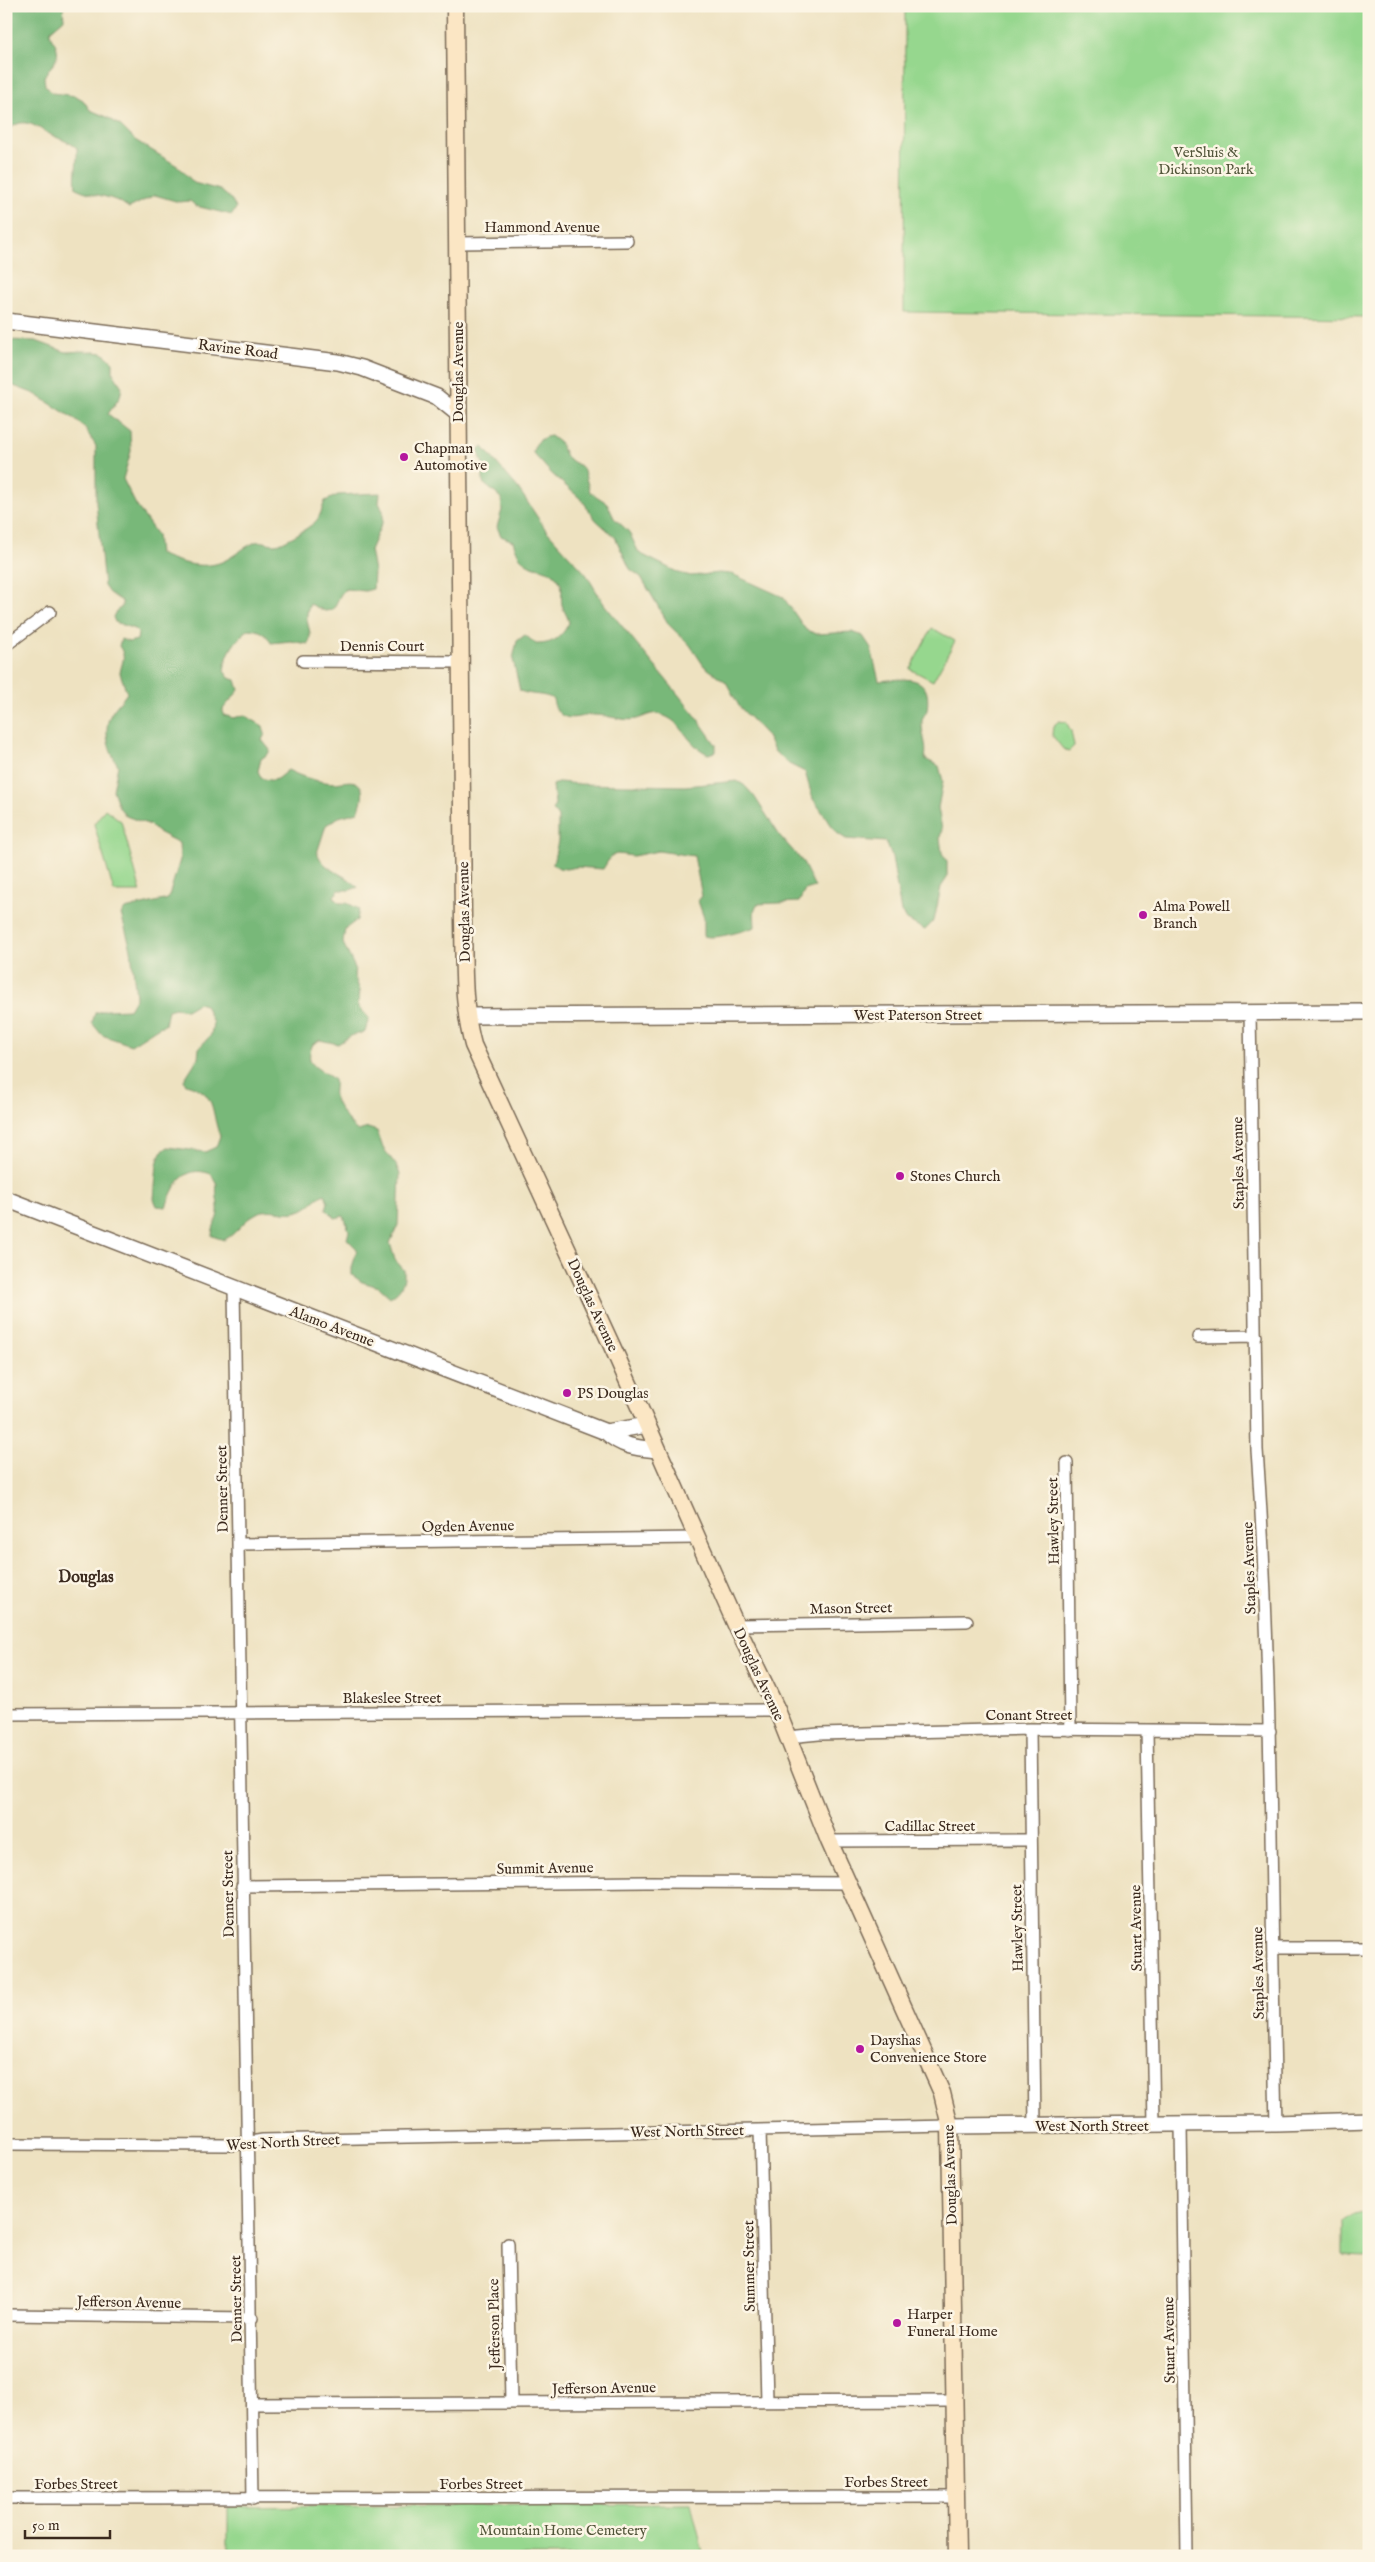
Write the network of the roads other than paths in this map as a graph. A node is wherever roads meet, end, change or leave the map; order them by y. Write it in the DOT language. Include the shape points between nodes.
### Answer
graph roads {
  1 [pos="455,6"];
  2 [pos="627,241"];
  3 [pos="458,242"];
  4 [pos="6,322"];
  5 [pos="458,414"];
  6 [pos="50,612"];
  7 [pos="6,646"];
  8 [pos="303,661"];
  9 [pos="461,662"];
  10 [pos="1250,1012"];
  11 [pos="1369,1012"];
  12 [pos="468,1016"];
  13 [pos="6,1199"];
  14 [pos="234,1288"];
  15 [pos="1256,1336"];
  16 [pos="1198,1337"];
  17 [pos="647,1425"];
  18 [pos="606,1432"];
  19 [pos="657,1450"];
  20 [pos="1067,1462"];
  21 [pos="697,1538"];
  22 [pos="238,1544"];
  23 [pos="967,1621"];
  24 [pos="736,1625"];
  25 [pos="778,1710"];
  26 [pos="6,1714"];
  27 [pos="242,1715"];
  28 [pos="1030,1730"];
  29 [pos="1070,1730"];
  30 [pos="1147,1730"];
  31 [pos="1270,1731"];
  32 [pos="788,1737"];
  33 [pos="1030,1840"];
  34 [pos="829,1841"];
  35 [pos="848,1883"];
  36 [pos="242,1886"];
  37 [pos="1273,1948"];
  38 [pos="1369,1948"];
  39 [pos="1369,2120"];
  40 [pos="1276,2123"];
  41 [pos="1181,2124"];
  42 [pos="1154,2125"];
  43 [pos="950,2126"];
  44 [pos="1035,2126"];
  45 [pos="760,2130"];
  46 [pos="247,2142"];
  47 [pos="6,2144"];
  48 [pos="508,2244"];
  49 [pos="6,2315"];
  50 [pos="252,2318"];
  51 [pos="767,2401"];
  52 [pos="955,2401"];
  53 [pos="253,2404"];
  54 [pos="510,2404"];
  55 [pos="955,2497"];
  56 [pos="6,2498"];
  57 [pos="253,2499"];
  58 [pos="957,2556"];
  59 [pos="1187,2556"];
  1 -- 3 [label="main road, Douglas Avenue"];
  2 -- 3 [label="street, Hammond Avenue"];
  3 -- 5 [label="main road, Douglas Avenue"];
  4 -- 5 [label="street, Ravine Road" via="338,362 371,371 437,397"];
  5 -- 9 [label="main road, Douglas Avenue"];
  6 -- 7 [label="street"];
  8 -- 9 [label="street, Dennis Court"];
  9 -- 12 [label="main road, Douglas Avenue" via="463,921"];
  10 -- 11 [label="street, West Paterson Street"];
  10 -- 12 [label="street, West Paterson Street"];
  10 -- 15 [label="street, Staples Avenue"];
  12 -- 17 [label="main road, Douglas Avenue" via="473,1045"];
  13 -- 14 [label="street, Alamo Avenue"];
  14 -- 18 [label="street, Alamo Avenue"];
  14 -- 22 [label="street, Denner Street"];
  15 -- 16 [label="street"];
  15 -- 31 [label="street, Staples Avenue" via="1257,1450"];
  17 -- 18 [label="street"];
  17 -- 19 [label="main road, Douglas Avenue"];
  18 -- 19 [label="street, Alamo Avenue" via="617,1442 631,1447"];
  19 -- 21 [label="main road, Douglas Avenue"];
  20 -- 29 [label="street, Hawley Street"];
  21 -- 22 [label="street, Ogden Avenue"];
  21 -- 24 [label="main road, Douglas Avenue"];
  22 -- 27 [label="street, Denner Street"];
  23 -- 24 [label="street, Mason Street"];
  24 -- 25 [label="main road, Douglas Avenue"];
  25 -- 27 [label="street, Blakeslee Street"];
  25 -- 32 [label="main road, Douglas Avenue"];
  26 -- 27 [label="street, Blakeslee Street"];
  27 -- 36 [label="street, Denner Street"];
  28 -- 29 [label="street, Conant Street"];
  28 -- 32 [label="street, Conant Street"];
  28 -- 33 [label="street, Hawley Street"];
  29 -- 30 [label="street, Conant Street"];
  30 -- 31 [label="street, Conant Street"];
  30 -- 42 [label="street, Stuart Avenue"];
  31 -- 37 [label="street, Staples Avenue"];
  32 -- 34 [label="main road, Douglas Avenue"];
  33 -- 34 [label="street, Cadillac Street"];
  33 -- 44 [label="street, Hawley Street"];
  34 -- 35 [label="main road, Douglas Avenue"];
  35 -- 36 [label="street, Summit Avenue"];
  35 -- 43 [label="main road, Douglas Avenue" via="930,2064 942,2093"];
  36 -- 46 [label="street, Denner Street"];
  37 -- 38 [label="street"];
  37 -- 40 [label="street, Staples Avenue"];
  39 -- 40 [label="street, West North Street"];
  40 -- 41 [label="street, West North Street"];
  41 -- 42 [label="street, West North Street"];
  41 -- 59 [label="street, Stuart Avenue"];
  42 -- 44 [label="street, West North Street"];
  43 -- 44 [label="street, West North Street"];
  43 -- 45 [label="street, West North Street"];
  43 -- 52 [label="main road, Douglas Avenue"];
  45 -- 46 [label="street, West North Street"];
  45 -- 51 [label="street, Summer Street"];
  46 -- 47 [label="street, West North Street" via="232,2145"];
  46 -- 50 [label="street, Denner Street"];
  48 -- 54 [label="street, Jefferson Place"];
  49 -- 50 [label="street, Jefferson Avenue"];
  50 -- 53 [label="street, Denner Street"];
  51 -- 52 [label="street, Jefferson Avenue"];
  51 -- 54 [label="street, Jefferson Avenue"];
  52 -- 55 [label="main road, Douglas Avenue"];
  53 -- 54 [label="street, Jefferson Avenue"];
  53 -- 57 [label="street, Denner Street"];
  55 -- 57 [label="street, Forbes Street"];
  55 -- 58 [label="main road, Douglas Avenue"];
  56 -- 57 [label="street, Forbes Street"];
}
